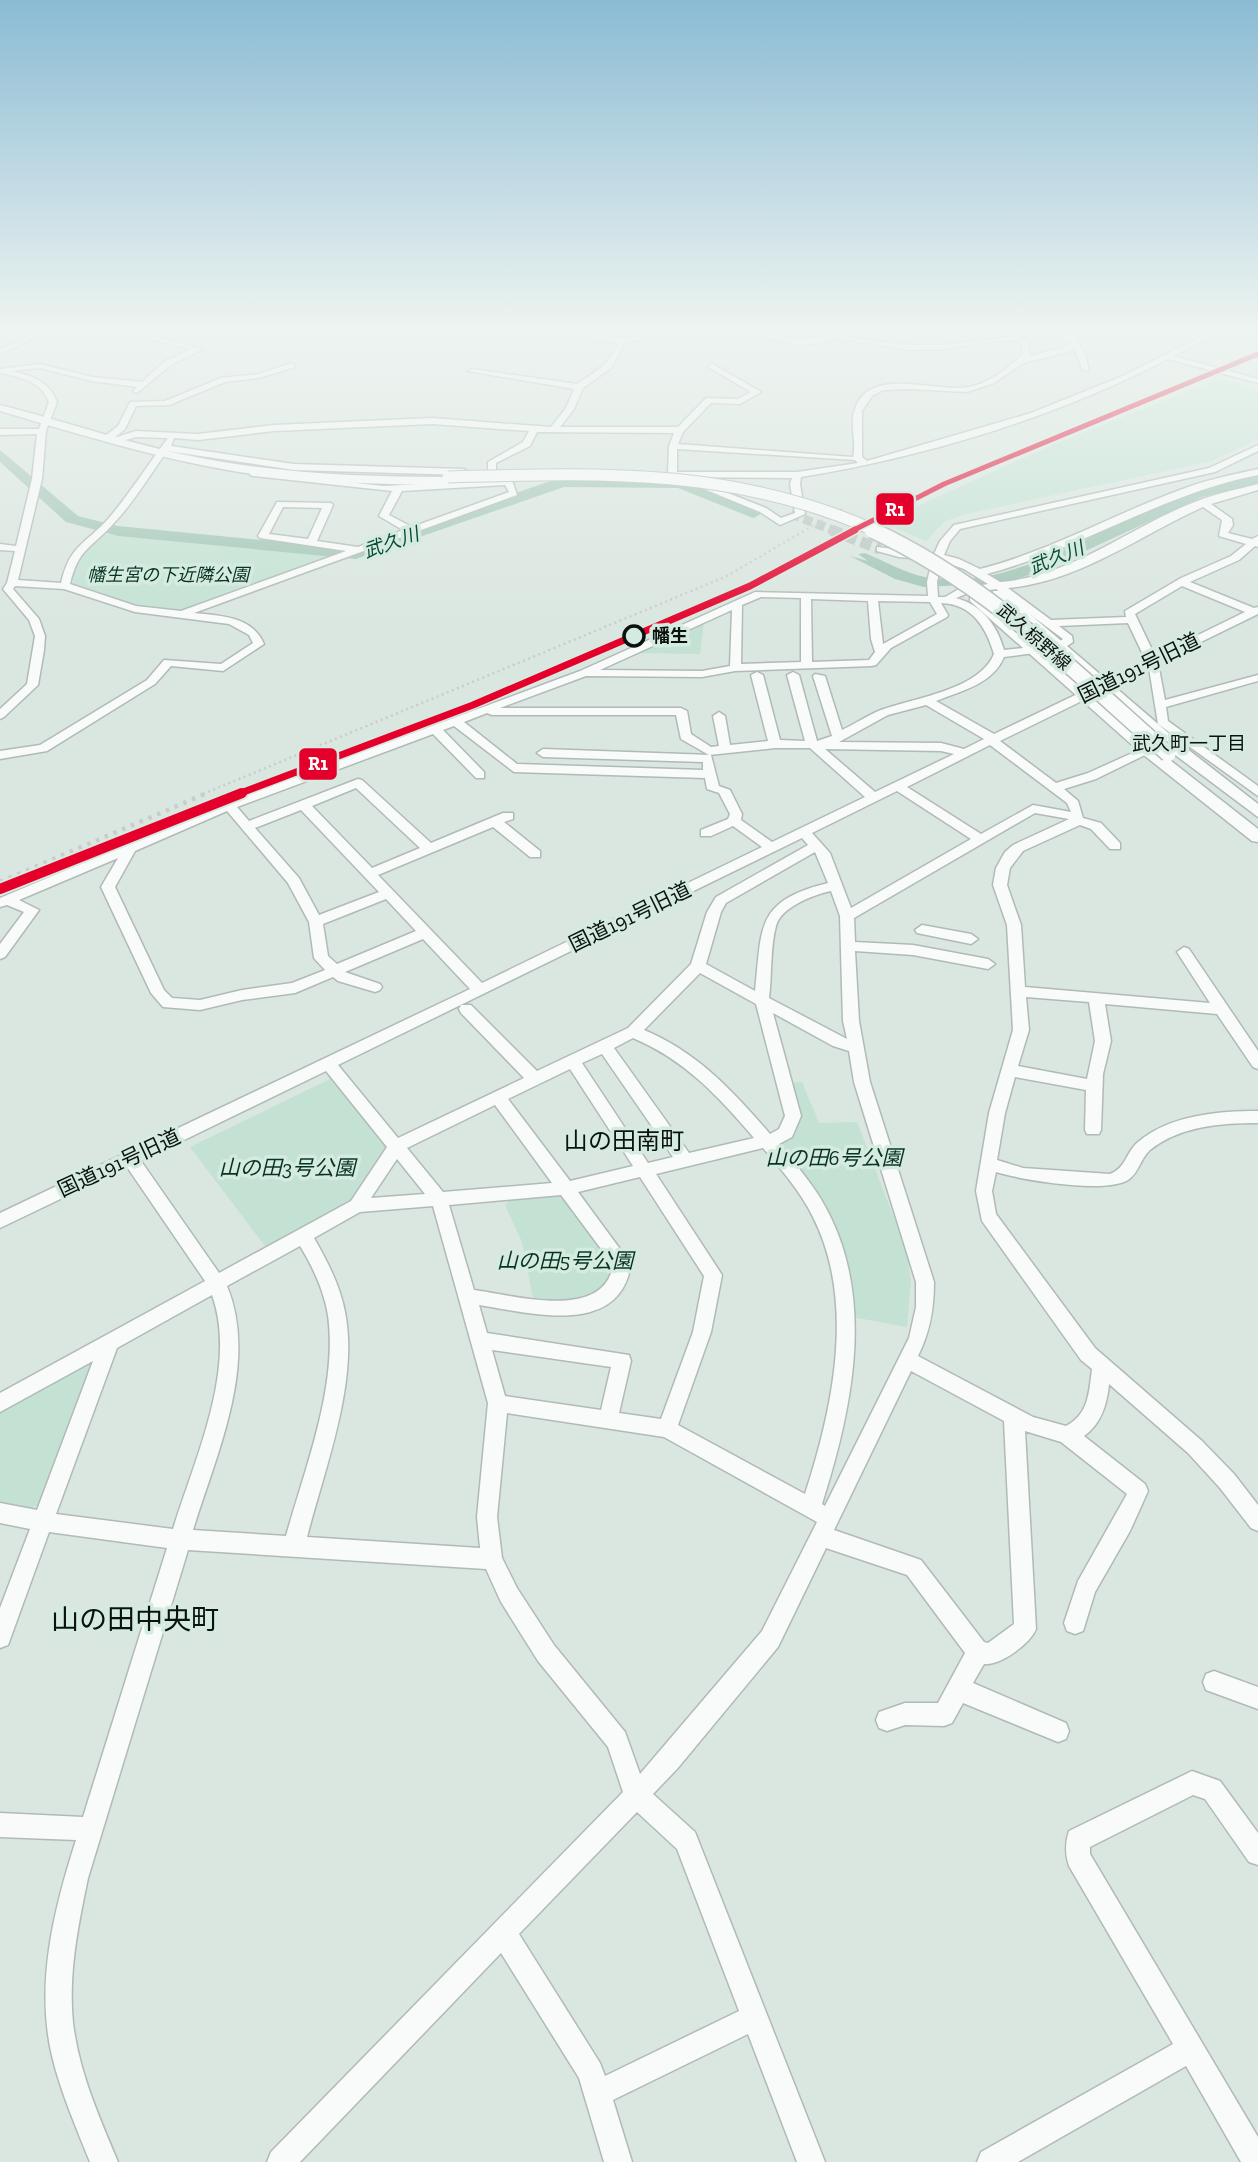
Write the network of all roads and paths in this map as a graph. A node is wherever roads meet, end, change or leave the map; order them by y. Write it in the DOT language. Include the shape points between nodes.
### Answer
graph roads {
  1 [pos="534,429"];
  2 [pos="45,430"];
  3 [pos="83,430"];
  4 [pos="120,430"];
  5 [pos="261,430"];
  6 [pos="671,430"];
  7 [pos="678,430"];
  8 [pos="860,430"];
  9 [pos="986,430"];
  10 [pos="116,437"];
  11 [pos="172,437"];
  12 [pos="674,446"];
  13 [pos="1258,448"];
  14 [pos="162,450"];
  15 [pos="862,461"];
  16 [pos="492,472"];
  17 [pos="1258,472"];
  18 [pos="595,475"];
  19 [pos="673,475"];
  20 [pos="797,475"];
  21 [pos="537,477"];
  22 [pos="1205,481"];
  23 [pos="508,482"];
  24 [pos="1258,487"];
  25 [pos="398,489"];
  26 [pos="1231,493"];
  27 [pos="1203,502"];
  28 [pos="791,514"];
  29 [pos="410,530"];
  30 [pos="1256,542"];
  31 [pos="311,543"];
  32 [pos="0,547"];
  33 [pos="19,548"];
  34 [pos="353,549"];
  35 [pos="880,549"];
  36 [pos="937,558"];
  37 [pos="984,573"];
  38 [pos="1182,582"];
  39 [pos="65,586"];
  40 [pos="7,589"];
  41 [pos="998,589"];
  42 [pos="934,595"];
  43 [pos="806,596"];
  44 [pos="873,598"];
  45 [pos="948,600"];
  46 [pos="737,604"];
  47 [pos="1256,611"];
  48 [pos="175,615"];
  49 [pos="1132,620"];
  50 [pos="1045,623"];
  51 [pos="1060,646"];
  52 [pos="1034,650"];
  53 [pos="881,653"];
  54 [pos="1000,654"];
  55 [pos="1152,662"];
  56 [pos="1049,663"];
  57 [pos="807,666"];
  58 [pos="735,668"];
  59 [pos="584,673"];
  60 [pos="757,675"];
  61 [pos="793,675"];
  62 [pos="819,676"];
  63 [pos="1258,678"];
  64 [pos="1106,685"];
  65 [pos="1084,695"];
  66 [pos="928,701"];
  67 [pos="1158,705"];
  68 [pos="483,712"];
  69 [pos="0,715"];
  70 [pos="719,716"];
  71 [pos="456,722"];
  72 [pos="1156,723"];
  73 [pos="435,729"];
  74 [pos="1123,729"];
  75 [pos="838,736"];
  76 [pos="994,740"];
  77 [pos="775,744"];
  78 [pos="816,746"];
  79 [pos="725,748"];
  80 [pos="1143,752"];
  81 [pos="543,753"];
  82 [pos="965,753"];
  83 [pos="0,755"];
  84 [pos="708,755"];
  85 [pos="710,774"];
  86 [pos="480,775"];
  87 [pos="897,786"];
  88 [pos="1056,787"];
  89 [pos="1258,792"];
  90 [pos="874,798"];
  91 [pos="303,804"];
  92 [pos="229,806"];
  93 [pos="1258,812"];
  94 [pos="1077,819"];
  95 [pos="734,821"];
  96 [pos="1258,825"];
  97 [pos="248,826"];
  98 [pos="804,832"];
  99 [pos="706,833"];
  100 [pos="1258,837"];
  101 [pos="980,839"];
  102 [pos="817,845"];
  103 [pos="131,846"];
  104 [pos="1115,846"];
  105 [pos="772,848"];
  106 [pos="429,849"];
  107 [pos="535,854"];
  108 [pos="369,874"];
  109 [pos="836,886"];
  110 [pos="388,893"];
  111 [pos="4,901"];
  112 [pos="847,915"];
  113 [pos="316,922"];
  114 [pos="426,932"];
  115 [pos="6,939"];
  116 [pos="971,939"];
  117 [pos="848,946"];
  118 [pos="913,950"];
  119 [pos="1184,952"];
  120 [pos="0,954"];
  121 [pos="988,964"];
  122 [pos="698,966"];
  123 [pos="335,972"];
  124 [pos="374,987"];
  125 [pos="480,990"];
  126 [pos="1018,991"];
  127 [pos="1096,997"];
  128 [pos="762,999"];
  129 [pos="466,1009"];
  130 [pos="1222,1009"];
  131 [pos="632,1032"];
  132 [pos="605,1047"];
  133 [pos="855,1047"];
  134 [pos="573,1062"];
  135 [pos="328,1063"];
  136 [pos="1258,1063"];
  137 [pos="1009,1070"];
  138 [pos="536,1080"];
  139 [pos="1095,1086"];
  140 [pos="498,1098"];
  141 [pos="1258,1117"];
  142 [pos="1093,1130"];
  143 [pos="765,1140"];
  144 [pos="396,1146"];
  145 [pos="128,1157"];
  146 [pos="684,1159"];
  147 [pos="990,1164"];
  148 [pos="645,1170"];
  149 [pos="568,1188"];
  150 [pos="439,1199"];
  151 [pos="357,1206"];
  152 [pos="0,1220"];
  153 [pos="304,1236"];
  154 [pos="217,1284"];
  155 [pos="467,1296"];
  156 [pos="480,1340"];
  157 [pos="109,1343"];
  158 [pos="908,1360"];
  159 [pos="1102,1366"];
  160 [pos="0,1403"];
  161 [pos="498,1403"];
  162 [pos="1014,1416"];
  163 [pos="608,1420"];
  164 [pos="667,1429"];
  165 [pos="1067,1435"];
  166 [pos="0,1513"];
  167 [pos="44,1521"];
  168 [pos="820,1521"];
  169 [pos="1258,1521"];
  170 [pos="178,1539"];
  171 [pos="294,1546"];
  172 [pos="492,1559"];
  173 [pos="1075,1623"];
  174 [pos="0,1637"];
  175 [pos="978,1652"];
  176 [pos="1214,1682"];
  177 [pos="959,1687"];
  178 [pos="1258,1698"];
  179 [pos="887,1720"];
  180 [pos="1058,1731"];
  181 [pos="635,1794"];
  182 [pos="0,1825"];
  183 [pos="91,1829"];
  184 [pos="1258,1853"];
  185 [pos="503,1934"];
  186 [pos="754,2017"];
  187 [pos="1192,2048"];
  188 [pos="597,2094"];
  189 [pos="104,2162"];
  190 [pos="281,2162"];
  191 [pos="618,2162"];
  192 [pos="811,2162"];
  193 [pos="991,2162"];
  194 [pos="1257,2162"];
  1 -- 16 [label="street" via="527,444 492,462"];
  2 -- 33 [label="street"];
  3 -- 10 [label="main road, 武久椋野線"];
  4 -- 10 [label="street"];
  5 -- 11 [label="street"];
  6 -- 7 [label="street"];
  7 -- 12 [label="street"];
  8 -- 15 [label="street"];
  9 -- 15 [label="street"];
  10 -- 11 [label="street"];
  10 -- 14 [label="main road, 武久椋野線"];
  11 -- 14 [label="street"];
  12 -- 15 [label="street"];
  12 -- 19 [label="street"];
  13 -- 36 [label="street" via="1212,470 957,527 942,542"];
  14 -- 16 [label="street" via="294,467"];
  14 -- 21 [label="main road, 武久椋野線, bridge" via="234,468 305,477"];
  14 -- 25 [label="street" via="207,465 279,478"];
  14 -- 39 [label="street" via="107,525 73,559"];
  15 -- 20 [label="street"];
  16 -- 18 [label="street"];
  16 -- 23 [label="street"];
  17 -- 22 [label="street"];
  18 -- 19 [label="street"];
  18 -- 23 [label="street"];
  19 -- 20 [label="street"];
  19 -- 20 [label="street" via="763,510 780,522 800,514"];
  19 -- 28 [label="street"];
  21 -- 41 [label="main road, bridge" via="675,474 775,491 883,528"];
  21 -- 52 [label="main road, bridge" via="658,480 712,487 824,518 934,570 975,598"];
  21 -- 96 [label="main road, 武久椋野線, bridge" via="665,479 781,498 864,527 958,576 1013,617 1168,754"];
  22 -- 26 [label="street"];
  22 -- 37 [label="street" via="1032,560"];
  23 -- 25 [label="street"];
  23 -- 29 [label="street" via="514,493"];
  24 -- 26 [label="street"];
  25 -- 29 [label="street" via="384,516"];
  26 -- 27 [label="street"];
  27 -- 30 [label="street" via="1227,519 1222,534"];
  27 -- 41 [label="street" via="1050,574"];
  29 -- 34 [label="street"];
  30 -- 38 [label="street" via="1235,558"];
  31 -- 31 [label="street" via="328,505 280,504 263,536"];
  31 -- 34 [label="street"];
  32 -- 33 [label="street"];
  33 -- 40 [label="street"];
  34 -- 48 [label="street"];
  35 -- 36 [label="street"];
  36 -- 37 [label="street"];
  36 -- 42 [label="street"];
  37 -- 41 [label="street"];
  38 -- 47 [label="street"];
  38 -- 49 [label="street" via="1129,613"];
  39 -- 40 [label="street"];
  39 -- 48 [label="street" via="127,607"];
  40 -- 69 [label="street" via="34,619 40,643 32,685"];
  41 -- 45 [label="street" via="960,590"];
  41 -- 50 [label="street"];
  41 -- 51 [label="main road"];
  42 -- 44 [label="street"];
  42 -- 45 [label="street"];
  42 -- 53 [label="street" via="943,615"];
  43 -- 44 [label="street"];
  43 -- 46 [label="street" via="759,594"];
  43 -- 57 [label="street"];
  44 -- 53 [label="street"];
  45 -- 54 [label="street" via="979,614 995,636"];
  46 -- 58 [label="street"];
  46 -- 59 [label="street"];
  47 -- 55 [label="street, 国道191号旧道"];
  48 -- 83 [label="street" via="232,621 254,633 260,644 223,668 167,662 151,682 43,748"];
  49 -- 50 [label="street"];
  49 -- 55 [label="street"];
  50 -- 51 [label="street" via="1068,638"];
  51 -- 56 [label="street"];
  51 -- 64 [label="main road"];
  52 -- 54 [label="street"];
  52 -- 56 [label="main road"];
  53 -- 57 [label="street" via="868,665"];
  54 -- 66 [label="street" via="995,666 978,680"];
  55 -- 64 [label="street, 国道191号旧道"];
  55 -- 67 [label="street"];
  56 -- 65 [label="main road"];
  57 -- 58 [label="street"];
  58 -- 59 [label="street" via="702,674"];
  59 -- 68 [label="street"];
  60 -- 77 [label="street"];
  61 -- 78 [label="street"];
  62 -- 75 [label="street"];
  63 -- 67 [label="street"];
  64 -- 65 [label="street, 国道191号旧道"];
  64 -- 72 [label="main road"];
  65 -- 74 [label="main road"];
  65 -- 76 [label="street, 国道191号旧道"];
  66 -- 75 [label="street" via="884,713"];
  66 -- 76 [label="street"];
  67 -- 72 [label="street"];
  68 -- 71 [label="street"];
  68 -- 84 [label="street" via="681,711 685,736"];
  70 -- 79 [label="street"];
  71 -- 73 [label="street"];
  71 -- 85 [label="street" via="514,768"];
  72 -- 74 [label="street"];
  72 -- 89 [label="street"];
  72 -- 93 [label="main road"];
  73 -- 86 [label="street"];
  73 -- 92 [label="street"];
  74 -- 100 [label="main road"];
  75 -- 78 [label="street"];
  76 -- 82 [label="street, 国道191号旧道"];
  76 -- 88 [label="street"];
  77 -- 78 [label="street"];
  77 -- 79 [label="street"];
  78 -- 82 [label="street" via="941,747"];
  78 -- 90 [label="street"];
  79 -- 84 [label="street"];
  80 -- 88 [label="street"];
  81 -- 84 [label="street"];
  82 -- 87 [label="street, 国道191号旧道"];
  84 -- 85 [label="street"];
  85 -- 95 [label="street" via="713,789 724,790 729,797"];
  87 -- 90 [label="street, 国道191号旧道"];
  87 -- 101 [label="street"];
  88 -- 94 [label="street" via="1076,806"];
  90 -- 98 [label="street, 国道191号旧道"];
  91 -- 97 [label="street"];
  91 -- 106 [label="street" via="358,783"];
  91 -- 108 [label="street"];
  92 -- 97 [label="street"];
  92 -- 103 [label="street"];
  94 -- 101 [label="street" via="1033,809"];
  94 -- 104 [label="street" via="1096,826"];
  94 -- 126 [label="street" via="1018,848 1003,868 1000,885 1013,918"];
  95 -- 99 [label="street"];
  95 -- 105 [label="street"];
  97 -- 113 [label="street" via="289,873"];
  98 -- 102 [label="street"];
  98 -- 105 [label="street, 国道191号旧道"];
  101 -- 112 [label="street"];
  102 -- 109 [label="street"];
  102 -- 122 [label="street" via="721,900 713,912"];
  103 -- 111 [label="street"];
  103 -- 123 [label="street" via="108,887 158,993 168,1003 188,1006 295,988"];
  105 -- 125 [label="street, 国道191号旧道"];
  106 -- 107 [label="street" via="502,819"];
  106 -- 108 [label="street"];
  108 -- 110 [label="street"];
  109 -- 112 [label="street"];
  109 -- 128 [label="street" via="820,887 773,916"];
  110 -- 113 [label="street"];
  110 -- 114 [label="street"];
  111 -- 115 [label="street" via="32,909"];
  112 -- 117 [label="street"];
  113 -- 123 [label="street" via="321,958"];
  114 -- 123 [label="street"];
  114 -- 125 [label="street"];
  115 -- 120 [label="street"];
  116 -- 118 [label="street" via="922,925"];
  117 -- 118 [label="street"];
  117 -- 133 [label="street"];
  118 -- 121 [label="street"];
  119 -- 130 [label="street"];
  122 -- 128 [label="street"];
  122 -- 131 [label="street"];
  123 -- 124 [label="street"];
  125 -- 135 [label="street, 国道191号旧道"];
  126 -- 127 [label="street"];
  126 -- 137 [label="street" via="1021,1030"];
  127 -- 130 [label="street"];
  127 -- 139 [label="street" via="1103,1041"];
  128 -- 133 [label="street"];
  128 -- 143 [label="street" via="793,1116 786,1133"];
  129 -- 138 [label="street"];
  130 -- 136 [label="street"];
  131 -- 132 [label="street"];
  131 -- 143 [label="street" via="665,1045 707,1074"];
  132 -- 134 [label="street"];
  132 -- 146 [label="street"];
  133 -- 158 [label="street" via="925,1282 922,1326"];
  134 -- 138 [label="street"];
  134 -- 148 [label="street"];
  135 -- 144 [label="street"];
  135 -- 145 [label="street, 国道191号旧道"];
  137 -- 139 [label="street"];
  137 -- 147 [label="street" via="1000,1096"];
  138 -- 140 [label="street"];
  139 -- 142 [label="street"];
  140 -- 144 [label="street"];
  140 -- 149 [label="street"];
  141 -- 147 [label="street" via="1215,1120 1167,1133 1140,1149 1124,1176 1110,1180 1023,1174"];
  143 -- 146 [label="street"];
  143 -- 168 [label="street" via="816,1205 830,1233 842,1276 842,1381"];
  144 -- 150 [label="street"];
  144 -- 151 [label="street"];
  145 -- 152 [label="street, 国道191号旧道"];
  145 -- 154 [label="street"];
  146 -- 148 [label="street"];
  147 -- 159 [label="street" via="984,1191 992,1224 1088,1354"];
  148 -- 149 [label="street"];
  148 -- 164 [label="street" via="713,1275 702,1332"];
  149 -- 150 [label="street"];
  149 -- 155 [label="street" via="622,1264 617,1286 600,1304 579,1309"];
  150 -- 151 [label="street"];
  150 -- 155 [label="street"];
  151 -- 153 [label="street"];
  153 -- 154 [label="street"];
  153 -- 171 [label="street" via="333,1297 340,1356"];
  154 -- 157 [label="street"];
  154 -- 170 [label="street" via="230,1328 227,1382"];
  155 -- 156 [label="street"];
  156 -- 161 [label="street"];
  156 -- 163 [label="street" via="622,1361"];
  157 -- 160 [label="street"];
  157 -- 167 [label="street"];
  158 -- 162 [label="street"];
  158 -- 168 [label="street"];
  159 -- 165 [label="street" via="1098,1409 1085,1426"];
  159 -- 169 [label="street" via="1195,1447"];
  161 -- 163 [label="street"];
  161 -- 172 [label="street" via="487,1517"];
  162 -- 165 [label="street"];
  162 -- 175 [label="street" via="1025,1629 991,1654"];
  163 -- 164 [label="street"];
  164 -- 168 [label="street"];
  165 -- 173 [label="street" via="1138,1491 1119,1534 1083,1592"];
  166 -- 167 [label="street"];
  167 -- 170 [label="street"];
  167 -- 174 [label="street"];
  168 -- 175 [label="street" via="914,1567"];
  168 -- 181 [label="street" via="770,1639 669,1761"];
  170 -- 171 [label="street"];
  170 -- 183 [label="street"];
  171 -- 172 [label="street"];
  172 -- 181 [label="street" via="546,1653 617,1740"];
  175 -- 177 [label="street"];
  176 -- 178 [label="street"];
  177 -- 179 [label="street" via="944,1715 905,1714"];
  177 -- 180 [label="street"];
  181 -- 185 [label="street"];
  181 -- 186 [label="street" via="686,1841"];
  182 -- 183 [label="street"];
  183 -- 189 [label="street" via="58,1964 58,2021 69,2074"];
  184 -- 187 [label="street" via="1212,1789 1192,1783 1078,1840 1078,1857"];
  185 -- 188 [label="street" via="591,2072"];
  185 -- 190 [label="street"];
  186 -- 188 [label="street"];
  186 -- 192 [label="street"];
  187 -- 193 [label="street"];
  187 -- 194 [label="street"];
  188 -- 191 [label="street"];
}
